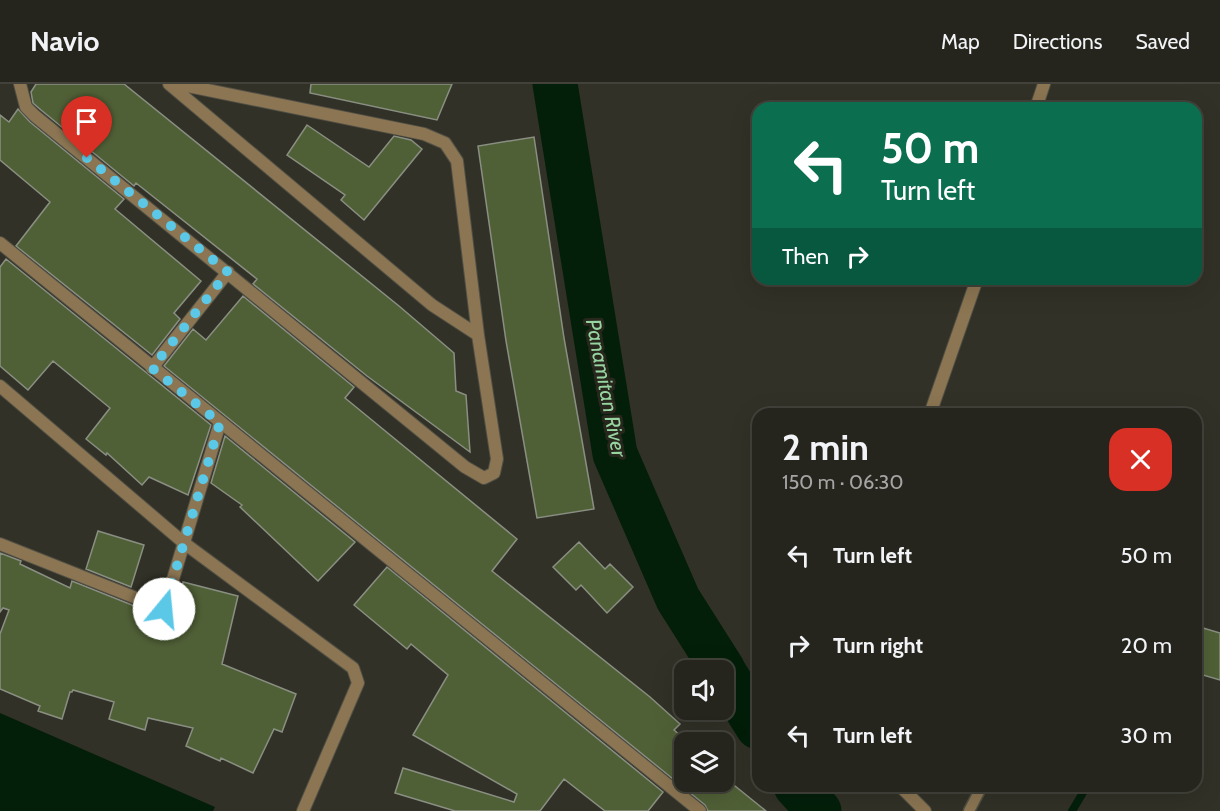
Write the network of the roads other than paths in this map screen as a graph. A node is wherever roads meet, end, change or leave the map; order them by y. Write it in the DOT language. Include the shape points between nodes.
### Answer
graph roads {
  1 [pos="20,84"];
  2 [pos="169,84"];
  3 [pos="177,84"];
  4 [pos="1044,84"];
  5 [pos="1038,102"];
  6 [pos="0,243"];
  7 [pos="228,272"];
  8 [pos="975,285"];
  9 [pos="478,335"];
  10 [pos="152,368"];
  11 [pos="0,386"];
  12 [pos="932,408"];
  13 [pos="220,423"];
  14 [pos="184,543"];
  15 [pos="0,544"];
  16 [pos="906,792"];
  17 [pos="979,792"];
  18 [pos="303,811"];
  19 [pos="700,811"];
  20 [pos="925,811"];
  21 [pos="969,811"];
  1 -- 7 [label="street" via="26,107 35,116"];
  2 -- 9 [label="street" via="432,305"];
  3 -- 9 [label="street" via="424,134 445,143 457,161"];
  4 -- 5 [label="street"];
  6 -- 10 [label="street"];
  7 -- 9 [label="street" via="465,467 484,478 494,473 497,459"];
  7 -- 10 [label="street"];
  8 -- 12 [label="street"];
  10 -- 13 [label="street"];
  11 -- 14 [label="street"];
  13 -- 14 [label="street"];
  13 -- 19 [label="street"];
  14 -- 15 [label="street" via="164,609"];
  14 -- 18 [label="street" via="352,668 358,683"];
  16 -- 20 [label="street"];
  17 -- 21 [label="lane"];
}
